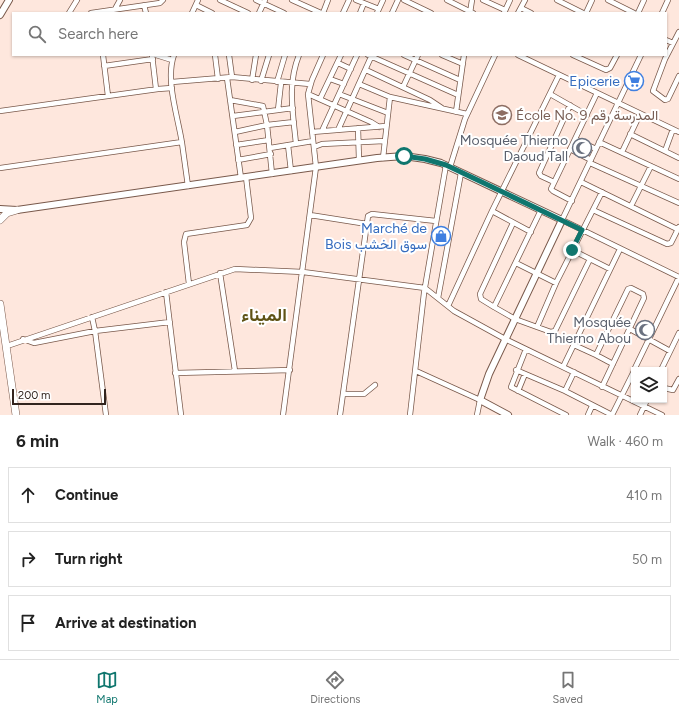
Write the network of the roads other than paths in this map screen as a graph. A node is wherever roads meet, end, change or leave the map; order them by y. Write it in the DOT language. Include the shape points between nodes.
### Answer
graph roads {
  1 [pos="9,0"];
  2 [pos="77,0"];
  3 [pos="120,0"];
  4 [pos="163,0"];
  5 [pos="198,0"];
  6 [pos="220,0"];
  7 [pos="256,0"];
  8 [pos="292,0"];
  9 [pos="328,0"];
  10 [pos="349,0"];
  11 [pos="356,0"];
  12 [pos="383,0"];
  13 [pos="398,0"];
  14 [pos="404,0"];
  15 [pos="447,0"];
  16 [pos="472,0"];
  17 [pos="483,0"];
  18 [pos="510,0"];
  19 [pos="557,0"];
  20 [pos="592,0"];
  21 [pos="608,0"];
  22 [pos="644,0"];
  23 [pos="668,0"];
  24 [pos="523,1"];
  25 [pos="264,2"];
  26 [pos="364,4"];
  27 [pos="144,5"];
  28 [pos="196,5"];
  29 [pos="116,9"];
  30 [pos="378,11"];
  31 [pos="519,11"];
  32 [pos="71,12"];
  33 [pos="97,12"];
  34 [pos="146,12"];
  35 [pos="192,12"];
  36 [pos="210,12"];
  37 [pos="246,12"];
  38 [pos="259,12"];
  39 [pos="282,12"];
  40 [pos="320,12"];
  41 [pos="322,12"];
  42 [pos="343,12"];
  43 [pos="360,12"];
  44 [pos="392,12"];
  45 [pos="429,12"];
  46 [pos="469,12"];
  47 [pos="471,12"];
  48 [pos="504,12"];
  49 [pos="581,12"];
  50 [pos="586,12"];
  51 [pos="632,12"];
  52 [pos="638,12"];
  53 [pos="662,12"];
  54 [pos="0,15"];
  55 [pos="679,32"];
  56 [pos="667,40"];
  57 [pos="673,43"];
  58 [pos="668,50"];
  59 [pos="102,56"];
  60 [pos="154,56"];
  61 [pos="215,56"];
  62 [pos="229,56"];
  63 [pos="256,56"];
  64 [pos="269,56"];
  65 [pos="285,56"];
  66 [pos="299,56"];
  67 [pos="323,56"];
  68 [pos="341,56"];
  69 [pos="357,56"];
  70 [pos="369,56"];
  71 [pos="406,56"];
  72 [pos="418,56"];
  73 [pos="444,56"];
  74 [pos="464,56"];
  75 [pos="495,56"];
  76 [pos="521,56"];
  77 [pos="575,56"];
  78 [pos="616,56"];
  79 [pos="640,56"];
  80 [pos="666,56"];
  81 [pos="173,58"];
  82 [pos="416,60"];
  83 [pos="338,63"];
  84 [pos="462,64"];
  85 [pos="104,66"];
  86 [pos="351,68"];
  87 [pos="366,70"];
  88 [pos="409,74"];
  89 [pos="559,75"];
  90 [pos="679,76"];
  91 [pos="230,77"];
  92 [pos="218,79"];
  93 [pos="330,79"];
  94 [pos="252,80"];
  95 [pos="460,80"];
  96 [pos="262,81"];
  97 [pos="172,82"];
  98 [pos="279,82"];
  99 [pos="292,84"];
  100 [pos="310,84"];
  101 [pos="344,84"];
  102 [pos="359,84"];
  103 [pos="403,87"];
  104 [pos="172,88"];
  105 [pos="156,89"];
  106 [pos="308,94"];
  107 [pos="339,94"];
  108 [pos="418,94"];
  109 [pos="550,94"];
  110 [pos="597,94"];
  111 [pos="458,95"];
  112 [pos="108,96"];
  113 [pos="390,97"];
  114 [pos="352,99"];
  115 [pos="230,100"];
  116 [pos="320,100"];
  117 [pos="414,102"];
  118 [pos="617,103"];
  119 [pos="334,105"];
  120 [pos="570,105"];
  121 [pos="293,108"];
  122 [pos="442,108"];
  123 [pos="278,110"];
  124 [pos="264,111"];
  125 [pos="0,112"];
  126 [pos="346,112"];
  127 [pos="456,112"];
  128 [pos="388,113"];
  129 [pos="467,114"];
  130 [pos="640,114"];
  131 [pos="587,115"];
  132 [pos="233,116"];
  133 [pos="294,122"];
  134 [pos="267,125"];
  135 [pos="386,126"];
  136 [pos="379,127"];
  137 [pos="358,128"];
  138 [pos="677,129"];
  139 [pos="338,130"];
  140 [pos="322,131"];
  141 [pos="235,132"];
  142 [pos="312,132"];
  143 [pos="630,134"];
  144 [pos="576,139"];
  145 [pos="269,140"];
  146 [pos="313,141"];
  147 [pos="384,141"];
  148 [pos="182,142"];
  149 [pos="599,142"];
  150 [pos="358,143"];
  151 [pos="296,144"];
  152 [pos="236,145"];
  153 [pos="288,145"];
  154 [pos="314,147"];
  155 [pos="270,148"];
  156 [pos="570,149"];
  157 [pos="596,149"];
  158 [pos="665,151"];
  159 [pos="622,152"];
  160 [pos="270,154"];
  161 [pos="383,158"];
  162 [pos="679,158"];
  163 [pos="238,160"];
  164 [pos="359,160"];
  165 [pos="590,161"];
  166 [pos="448,166"];
  167 [pos="651,166"];
  168 [pos="316,167"];
  169 [pos="0,168"];
  170 [pos="292,171"];
  171 [pos="461,173"];
  172 [pos="272,174"];
  173 [pos="243,178"];
  174 [pos="679,180"];
  175 [pos="554,182"];
  176 [pos="580,182"];
  177 [pos="188,186"];
  178 [pos="641,186"];
  179 [pos="502,191"];
  180 [pos="602,192"];
  181 [pos="572,201"];
  182 [pos="679,204"];
  183 [pos="631,206"];
  184 [pos="0,209"];
  185 [pos="17,210"];
  186 [pos="541,210"];
  187 [pos="593,210"];
  188 [pos="492,211"];
  189 [pos="310,215"];
  190 [pos="0,220"];
  191 [pos="562,220"];
  192 [pos="436,221"];
  193 [pos="513,223"];
  194 [pos="367,224"];
  195 [pos="678,228"];
  196 [pos="582,230"];
  197 [pos="530,232"];
  198 [pos="620,249"];
  199 [pos="572,250"];
  200 [pos="590,259"];
  201 [pos="516,263"];
  202 [pos="610,269"];
  203 [pos="303,272"];
  204 [pos="220,273"];
  205 [pos="536,274"];
  206 [pos="679,277"];
  207 [pos="360,279"];
  208 [pos="556,283"];
  209 [pos="189,284"];
  210 [pos="425,288"];
  211 [pos="166,292"];
  212 [pos="438,298"];
  213 [pos="0,304"];
  214 [pos="448,306"];
  215 [pos="494,307"];
  216 [pos="92,317"];
  217 [pos="514,319"];
  218 [pos="170,322"];
  219 [pos="537,327"];
  220 [pos="630,329"];
  221 [pos="95,331"];
  222 [pos="679,333"];
  223 [pos="0,334"];
  224 [pos="23,339"];
  225 [pos="505,339"];
  226 [pos="649,340"];
  227 [pos="574,345"];
  228 [pos="7,346"];
  229 [pos="526,349"];
  230 [pos="670,351"];
  231 [pos="596,355"];
  232 [pos="613,364"];
  233 [pos="563,367"];
  234 [pos="636,367"];
  235 [pos="662,367"];
  236 [pos="290,370"];
  237 [pos="516,370"];
  238 [pos="235,371"];
  239 [pos="416,371"];
  240 [pos="574,372"];
  241 [pos="175,373"];
  242 [pos="525,374"];
  243 [pos="631,376"];
  244 [pos="679,379"];
  245 [pos="375,384"];
  246 [pos="602,387"];
  247 [pos="667,389"];
  248 [pos="518,391"];
  249 [pos="565,391"];
  250 [pos="343,394"];
  251 [pos="622,396"];
  252 [pos="480,400"];
  253 [pos="646,403"];
  254 [pos="592,406"];
  255 [pos="644,406"];
  256 [pos="12,415"];
  257 [pos="16,415"];
  258 [pos="106,415"];
  259 [pos="181,415"];
  260 [pos="283,415"];
  261 [pos="340,415"];
  262 [pos="410,415"];
  263 [pos="477,415"];
  264 [pos="508,415"];
  265 [pos="566,415"];
  266 [pos="588,415"];
  267 [pos="612,415"];
  268 [pos="640,415"];
  269 [pos="662,415"];
  1 -- 54 [label="main road"];
  2 -- 32 [label="street"];
  3 -- 29 [label="street"];
  4 -- 27 [label="street" via="160,4"];
  5 -- 28 [label="street"];
  6 -- 37 [label="street"];
  7 -- 25 [label="street"];
  8 -- 40 [label="street"];
  9 -- 41 [label="street"];
  10 -- 42 [label="street"];
  11 -- 26 [label="street"];
  12 -- 30 [label="street"];
  13 -- 44 [label="street"];
  14 -- 45 [label="street"];
  15 -- 46 [label="street"];
  16 -- 47 [label="street"];
  17 -- 48 [label="street"];
  18 -- 48 [label="street"];
  19 -- 49 [label="street"];
  20 -- 50 [label="street"];
  21 -- 51 [label="street"];
  22 -- 52 [label="street"];
  23 -- 53 [label="street"];
  24 -- 31 [label="street"];
  25 -- 38 [label="street"];
  25 -- 39 [label="street"];
  26 -- 30 [label="street"];
  26 -- 43 [label="street"];
  27 -- 29 [label="street"];
  27 -- 34 [label="street"];
  28 -- 35 [label="street"];
  28 -- 36 [label="street"];
  29 -- 33 [label="street"];
  55 -- 57 [label="street"];
  56 -- 57 [label="street"];
  57 -- 58 [label="street"];
  59 -- 85 [label="street"];
  60 -- 81 [label="street"];
  60 -- 85 [label="street"];
  60 -- 105 [label="street"];
  61 -- 92 [label="street"];
  62 -- 91 [label="street"];
  63 -- 94 [label="street"];
  64 -- 96 [label="street"];
  65 -- 98 [label="street"];
  66 -- 99 [label="street"];
  67 -- 100 [label="street"];
  68 -- 83 [label="street"];
  69 -- 86 [label="street"];
  70 -- 87 [label="street"];
  70 -- 88 [label="street"];
  71 -- 82 [label="street"];
  72 -- 82 [label="street"];
  73 -- 84 [label="street"];
  74 -- 84 [label="street"];
  75 -- 129 [label="street"];
  76 -- 89 [label="street"];
  77 -- 78 [label="street" via="606,70 610,68"];
  79 -- 118 [label="street"];
  80 -- 90 [label="street" via="653,91 665,100 668,99"];
  81 -- 97 [label="street"];
  82 -- 88 [label="street"];
  82 -- 95 [label="street"];
  83 -- 86 [label="street"];
  83 -- 93 [label="street"];
  84 -- 95 [label="street"];
  85 -- 112 [label="street"];
  86 -- 101 [label="street"];
  87 -- 102 [label="street"];
  87 -- 103 [label="street"];
  88 -- 103 [label="street"];
  88 -- 111 [label="street"];
  89 -- 109 [label="street"];
  89 -- 110 [label="street"];
  91 -- 92 [label="street"];
  91 -- 94 [label="street"];
  91 -- 115 [label="street"];
  92 -- 97 [label="street"];
  93 -- 101 [label="street"];
  93 -- 116 [label="street"];
  94 -- 96 [label="street"];
  95 -- 111 [label="street"];
  96 -- 98 [label="street"];
  97 -- 104 [label="street"];
  98 -- 99 [label="street"];
  98 -- 123 [label="street"];
  99 -- 100 [label="street"];
  99 -- 121 [label="street"];
  100 -- 106 [label="street"];
  101 -- 107 [label="street"];
  102 -- 113 [label="street"];
  102 -- 114 [label="street"];
  103 -- 108 [label="street"];
  104 -- 105 [label="street"];
  104 -- 148 [label="street"];
  105 -- 112 [label="street"];
  106 -- 116 [label="street"];
  106 -- 142 [label="street"];
  107 -- 114 [label="street"];
  107 -- 119 [label="street"];
  108 -- 117 [label="street"];
  108 -- 122 [label="street"];
  109 -- 120 [label="street"];
  109 -- 179 [label="street"];
  110 -- 118 [label="street"];
  110 -- 131 [label="street"];
  111 -- 127 [label="street"];
  112 -- 125 [label="street"];
  113 -- 117 [label="street"];
  113 -- 128 [label="street"];
  114 -- 126 [label="street"];
  114 -- 128 [label="street"];
  115 -- 124 [label="street" via="262,106"];
  115 -- 132 [label="street"];
  116 -- 119 [label="street"];
  117 -- 122 [label="street"];
  118 -- 130 [label="street"];
  118 -- 149 [label="street"];
  119 -- 126 [label="street"];
  119 -- 140 [label="street"];
  120 -- 131 [label="street"];
  120 -- 175 [label="street" via="539,173"];
  121 -- 123 [label="street"];
  121 -- 133 [label="street"];
  122 -- 127 [label="street"];
  123 -- 124 [label="street"];
  124 -- 132 [label="street"];
  124 -- 134 [label="street"];
  126 -- 136 [label="street"];
  126 -- 139 [label="street"];
  127 -- 129 [label="street"];
  128 -- 135 [label="street"];
  129 -- 166 [label="street"];
  130 -- 138 [label="street"];
  130 -- 143 [label="street"];
  131 -- 144 [label="street"];
  132 -- 141 [label="street"];
  133 -- 134 [label="street"];
  133 -- 151 [label="street"];
  134 -- 141 [label="street"];
  134 -- 145 [label="street"];
  135 -- 136 [label="street"];
  135 -- 147 [label="street"];
  136 -- 137 [label="street"];
  137 -- 139 [label="street"];
  137 -- 150 [label="street"];
  138 -- 158 [label="street"];
  139 -- 140 [label="street"];
  140 -- 142 [label="street"];
  141 -- 152 [label="street"];
  142 -- 146 [label="street"];
  143 -- 158 [label="street"];
  143 -- 159 [label="street"];
  144 -- 156 [label="street"];
  144 -- 157 [label="street"];
  145 -- 152 [label="street"];
  145 -- 155 [label="street"];
  146 -- 151 [label="street"];
  146 -- 154 [label="street"];
  147 -- 150 [label="street"];
  147 -- 161 [label="street"];
  148 -- 169 [label="street"];
  148 -- 177 [label="street"];
  149 -- 157 [label="street"];
  149 -- 159 [label="street"];
  150 -- 154 [label="street" via="322,144"];
  150 -- 164 [label="street"];
  151 -- 153 [label="street"];
  152 -- 163 [label="street"];
  153 -- 155 [label="street"];
  153 -- 170 [label="street"];
  154 -- 168 [label="street"];
  155 -- 160 [label="street"];
  156 -- 165 [label="street"];
  156 -- 175 [label="street"];
  157 -- 165 [label="street"];
  158 -- 162 [label="street"];
  159 -- 167 [label="street"];
  160 -- 163 [label="street"];
  160 -- 172 [label="street"];
  161 -- 164 [label="main road"];
  161 -- 166 [label="main road" via="417,158"];
  163 -- 173 [label="street"];
  164 -- 168 [label="main road"];
  165 -- 176 [label="street"];
  165 -- 178 [label="street"];
  166 -- 171 [label="main road"];
  166 -- 192 [label="street"];
  167 -- 174 [label="street"];
  167 -- 178 [label="street"];
  168 -- 170 [label="main road"];
  168 -- 189 [label="street"];
  170 -- 172 [label="main road"];
  171 -- 179 [label="main road"];
  171 -- 212 [label="street"];
  172 -- 173 [label="main road"];
  173 -- 177 [label="main road"];
  173 -- 209 [label="street" via="250,222 248,225 186,234 184,242"];
  175 -- 181 [label="street" via="552,191"];
  176 -- 180 [label="street"];
  176 -- 181 [label="street"];
  177 -- 185 [label="main road"];
  178 -- 182 [label="street"];
  178 -- 183 [label="street"];
  179 -- 186 [label="main road"];
  179 -- 188 [label="street"];
  180 -- 183 [label="street"];
  180 -- 187 [label="street"];
  181 -- 191 [label="street"];
  183 -- 195 [label="street"];
  184 -- 185 [label="main road"];
  185 -- 190 [label="highway" via="7,213"];
  186 -- 191 [label="main road"];
  186 -- 197 [label="street"];
  187 -- 195 [label="street" via="667,244 671,244"];
  187 -- 196 [label="street"];
  188 -- 193 [label="street"];
  188 -- 214 [label="street"];
  189 -- 194 [label="street"];
  189 -- 203 [label="street"];
  191 -- 196 [label="street"];
  191 -- 205 [label="main road"];
  192 -- 194 [label="street" via="372,214 368,216"];
  192 -- 210 [label="street"];
  193 -- 197 [label="street"];
  193 -- 215 [label="street" via="479,296"];
  194 -- 207 [label="street"];
  196 -- 198 [label="street"];
  196 -- 199 [label="street"];
  197 -- 201 [label="street"];
  198 -- 202 [label="street"];
  198 -- 206 [label="street"];
  199 -- 200 [label="street"];
  199 -- 208 [label="street"];
  200 -- 202 [label="street"];
  200 -- 219 [label="street" via="555,330 551,332"];
  201 -- 205 [label="street"];
  201 -- 215 [label="street"];
  202 -- 227 [label="street"];
  203 -- 204 [label="street" via="250,268"];
  203 -- 207 [label="street"];
  203 -- 236 [label="street"];
  204 -- 209 [label="street"];
  204 -- 238 [label="street"];
  205 -- 208 [label="street"];
  205 -- 217 [label="main road"];
  206 -- 226 [label="street"];
  207 -- 210 [label="street"];
  207 -- 250 [label="street"];
  208 -- 219 [label="street"];
  209 -- 211 [label="street"];
  210 -- 212 [label="street"];
  210 -- 239 [label="street"];
  211 -- 216 [label="street"];
  211 -- 218 [label="street"];
  212 -- 214 [label="street"];
  213 -- 228 [label="highway"];
  214 -- 225 [label="street"];
  215 -- 217 [label="street"];
  216 -- 221 [label="street"];
  216 -- 224 [label="street"];
  217 -- 219 [label="street"];
  217 -- 225 [label="main road"];
  218 -- 221 [label="street"];
  218 -- 241 [label="street"];
  220 -- 226 [label="street"];
  220 -- 231 [label="street" via="644,297 629,288"];
  220 -- 232 [label="street"];
  221 -- 224 [label="street" via="34,343"];
  221 -- 258 [label="street"];
  222 -- 230 [label="street"];
  223 -- 256 [label="highway"];
  224 -- 228 [label="street"];
  225 -- 229 [label="street"];
  225 -- 252 [label="main road"];
  226 -- 230 [label="street"];
  226 -- 234 [label="street"];
  227 -- 231 [label="street"];
  227 -- 233 [label="street"];
  228 -- 257 [label="highway"];
  229 -- 233 [label="street"];
  229 -- 237 [label="street"];
  230 -- 235 [label="street"];
  231 -- 232 [label="street"];
  232 -- 246 [label="street"];
  233 -- 240 [label="street"];
  236 -- 238 [label="street"];
  236 -- 260 [label="street"];
  237 -- 242 [label="street"];
  237 -- 248 [label="street" via="510,385"];
  238 -- 241 [label="street"];
  239 -- 252 [label="street"];
  239 -- 262 [label="street"];
  240 -- 246 [label="street"];
  240 -- 249 [label="street"];
  241 -- 259 [label="street"];
  242 -- 248 [label="street"];
  242 -- 249 [label="street"];
  243 -- 251 [label="street"];
  244 -- 247 [label="street" via="673,390"];
  245 -- 250 [label="street" via="364,394"];
  246 -- 251 [label="street"];
  248 -- 265 [label="street"];
  249 -- 254 [label="street"];
  250 -- 261 [label="street"];
  251 -- 255 [label="street"];
  251 -- 267 [label="street"];
  252 -- 263 [label="street"];
  252 -- 264 [label="main road"];
  253 -- 255 [label="street"];
  254 -- 266 [label="street"];
  254 -- 267 [label="street"];
  255 -- 268 [label="street"];
  255 -- 269 [label="street"];
}
